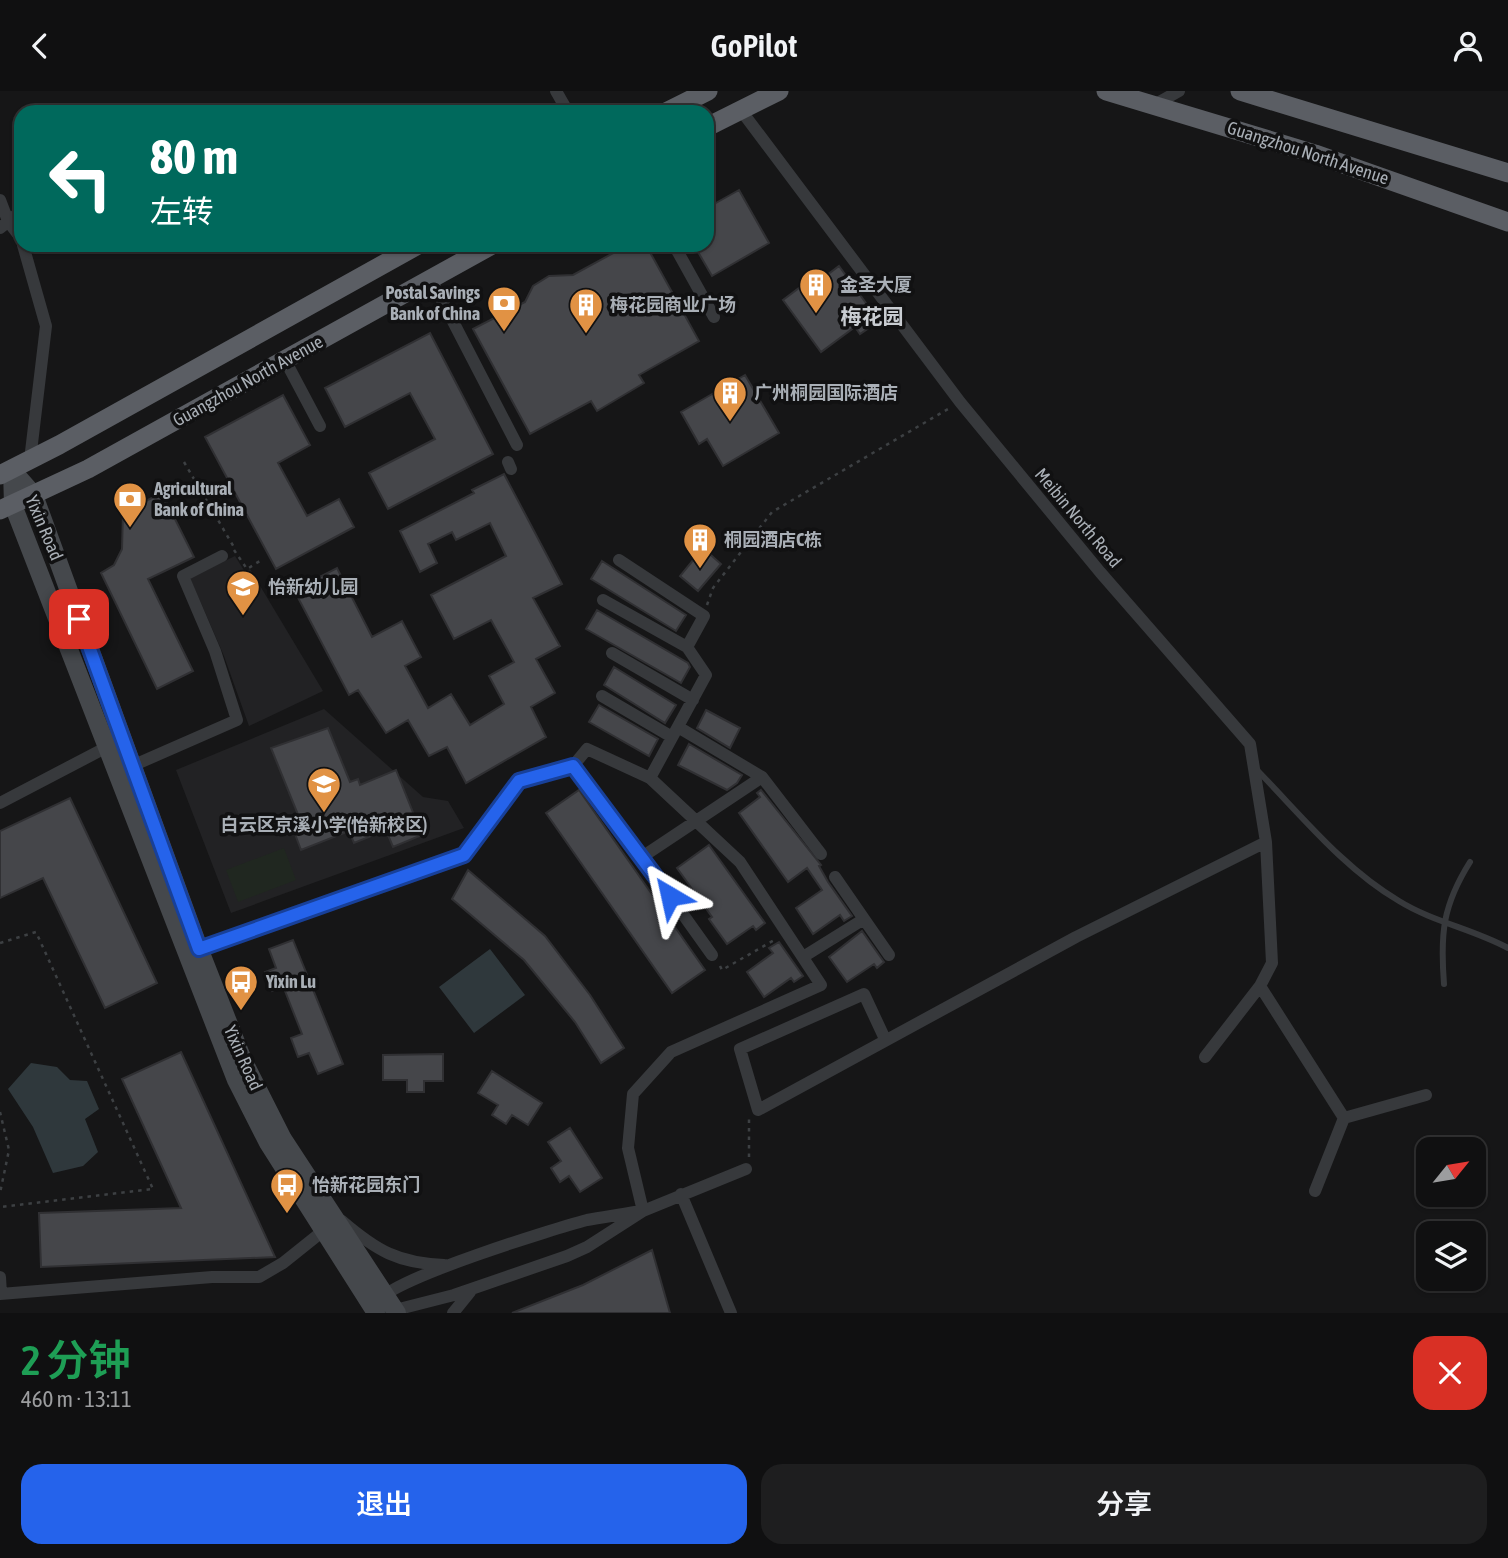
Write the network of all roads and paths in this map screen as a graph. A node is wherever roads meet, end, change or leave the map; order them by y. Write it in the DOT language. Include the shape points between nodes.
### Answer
graph roads {
  1 [pos="708,91"];
  2 [pos="779,91"];
  3 [pos="1106,91"];
  4 [pos="1179,91"];
  5 [pos="1240,91"];
  6 [pos="680,105"];
  7 [pos="1154,105"];
  8 [pos="740,109"];
  9 [pos="714,123"];
  10 [pos="1508,173"];
  11 [pos="0,200"];
  12 [pos="1508,222"];
  13 [pos="4,224"];
  14 [pos="25,252"];
  15 [pos="405,252"];
  16 [pos="479,252"];
  17 [pos="678,252"];
  18 [pos="431,279"];
  19 [pos="714,317"];
  20 [pos="285,360"];
  21 [pos="960,402"];
  22 [pos="320,426"];
  23 [pos="517,445"];
  24 [pos="30,460"];
  25 [pos="184,462"];
  26 [pos="6,472"];
  27 [pos="34,495"];
  28 [pos="7,507"];
  29 [pos="235,549"];
  30 [pos="222,556"];
  31 [pos="264,559"];
  32 [pos="619,560"];
  33 [pos="713,589"];
  34 [pos="603,600"];
  35 [pos="687,647"];
  36 [pos="612,653"];
  37 [pos="602,696"];
  38 [pos="692,700"];
  39 [pos="675,732"];
  40 [pos="107,747"];
  41 [pos="132,766"];
  42 [pos="573,766"];
  43 [pos="1255,768"];
  44 [pos="762,777"];
  45 [pos="650,778"];
  46 [pos="0,803"];
  47 [pos="695,819"];
  48 [pos="1266,842"];
  49 [pos="821,854"];
  50 [pos="642,856"];
  51 [pos="1471,862"];
  52 [pos="835,877"];
  53 [pos="864,919"];
  54 [pos="1444,923"];
  55 [pos="776,939"];
  56 [pos="0,943"];
  57 [pos="1508,948"];
  58 [pos="192,951"];
  59 [pos="712,955"];
  60 [pos="889,955"];
  61 [pos="803,957"];
  62 [pos="722,970"];
  63 [pos="1444,984"];
  64 [pos="1260,986"];
  65 [pos="885,1039"];
  66 [pos="1205,1057"];
  67 [pos="1426,1095"];
  68 [pos="0,1112"];
  69 [pos="749,1116"];
  70 [pos="1344,1118"];
  71 [pos="747,1169"];
  72 [pos="1315,1191"];
  73 [pos="0,1193"];
  74 [pos="681,1194"];
  75 [pos="0,1207"];
  76 [pos="328,1209"];
  77 [pos="642,1211"];
  78 [pos="323,1231"];
  79 [pos="452,1266"];
  80 [pos="0,1277"];
  81 [pos="480,1286"];
  82 [pos="0,1294"];
  83 [pos="384,1294"];
  84 [pos="375,1312"];
  85 [pos="396,1312"];
  86 [pos="453,1313"];
  87 [pos="732,1313"];
  1 -- 6 [label="highway"];
  2 -- 8 [label="highway"];
  3 -- 7 [label="highway, Guangzhou North Avenue"];
  4 -- 7 [label="street"];
  5 -- 10 [label="highway"];
  7 -- 12 [label="highway, Guangzhou North Avenue" via="1356,167"];
  8 -- 9 [label="highway"];
  8 -- 21 [label="street, Meibin North Road"];
  11 -- 13 [label="street"];
  14 -- 24 [label="street" via="46,325"];
  15 -- 24 [label="highway, Guangzhou North Avenue"];
  16 -- 18 [label="highway, Guangzhou North Avenue"];
  17 -- 19 [label="street"];
  18 -- 20 [label="highway, Guangzhou North Avenue"];
  18 -- 23 [label="street"];
  20 -- 22 [label="street"];
  20 -- 27 [label="highway, Guangzhou North Avenue"];
  21 -- 33 [label="path" via="772,512"];
  21 -- 43 [label="street, Meibin North Road" via="1250,744"];
  24 -- 26 [label="highway, Guangzhou North Avenue"];
  25 -- 29 [label="path"];
  26 -- 27 [label="main road, Yixin Road"];
  26 -- 28 [label="main road, Yixin Road"];
  27 -- 28 [label="highway, Guangzhou North Avenue"];
  27 -- 41 [label="main road, Yixin Road"];
  28 -- 40 [label="main road, Yixin Road"];
  29 -- 30 [label="path"];
  29 -- 31 [label="path" via="247,569"];
  30 -- 41 [label="street" via="183,576 215,651 237,720"];
  32 -- 35 [label="street" via="704,616"];
  34 -- 35 [label="street"];
  35 -- 38 [label="street" via="706,675"];
  36 -- 38 [label="street"];
  37 -- 39 [label="street"];
  38 -- 39 [label="street"];
  39 -- 44 [label="street"];
  39 -- 45 [label="street"];
  40 -- 46 [label="street"];
  40 -- 58 [label="main road, Yixin Road"];
  41 -- 58 [label="main road, Yixin Road"];
  42 -- 45 [label="street" via="587,749"];
  42 -- 50 [label="street"];
  42 -- 58 [label="street" via="519,781 464,855"];
  43 -- 48 [label="street, Meibin North Road"];
  43 -- 54 [label="lane" via="1364,878"];
  44 -- 47 [label="street"];
  44 -- 49 [label="street"];
  45 -- 47 [label="street"];
  47 -- 50 [label="street"];
  47 -- 61 [label="street" via="740,862"];
  48 -- 64 [label="street, Meibin North Road" via="1272,963"];
  48 -- 65 [label="street"];
  50 -- 59 [label="street"];
  51 -- 54 [label="lane" via="1455,887"];
  52 -- 53 [label="street"];
  53 -- 60 [label="street"];
  53 -- 61 [label="street"];
  54 -- 57 [label="lane"];
  54 -- 63 [label="lane"];
  55 -- 62 [label="path"];
  56 -- 75 [label="path" via="36,932 153,1189"];
  58 -- 76 [label="main road, Yixin Road" via="282,1139"];
  58 -- 78 [label="main road, Yixin Road" via="249,1108"];
  61 -- 77 [label="street" via="821,985 671,1052 633,1094 628,1148"];
  64 -- 66 [label="street, Meibin North Road"];
  64 -- 70 [label="street"];
  65 -- 65 [label="street" via="758,1110 740,1049 864,994"];
  67 -- 70 [label="street"];
  68 -- 73 [label="path" via="9,1150"];
  69 -- 71 [label="path"];
  70 -- 72 [label="street"];
  71 -- 74 [label="street"];
  74 -- 77 [label="street"];
  74 -- 87 [label="street"];
  76 -- 79 [label="street" via="393,1257"];
  76 -- 83 [label="main road, Yixin Road"];
  77 -- 79 [label="street" via="562,1228"];
  77 -- 81 [label="street" via="587,1247"];
  78 -- 82 [label="street" via="259,1277"];
  78 -- 84 [label="main road, Yixin Road"];
  79 -- 83 [label="street"];
  80 -- 82 [label="street"];
  81 -- 85 [label="street"];
  81 -- 86 [label="street" via="465,1296"];
  83 -- 84 [label="street"];
  83 -- 85 [label="main road, Yixin Road"];
  84 -- 85 [label="street"];
}
